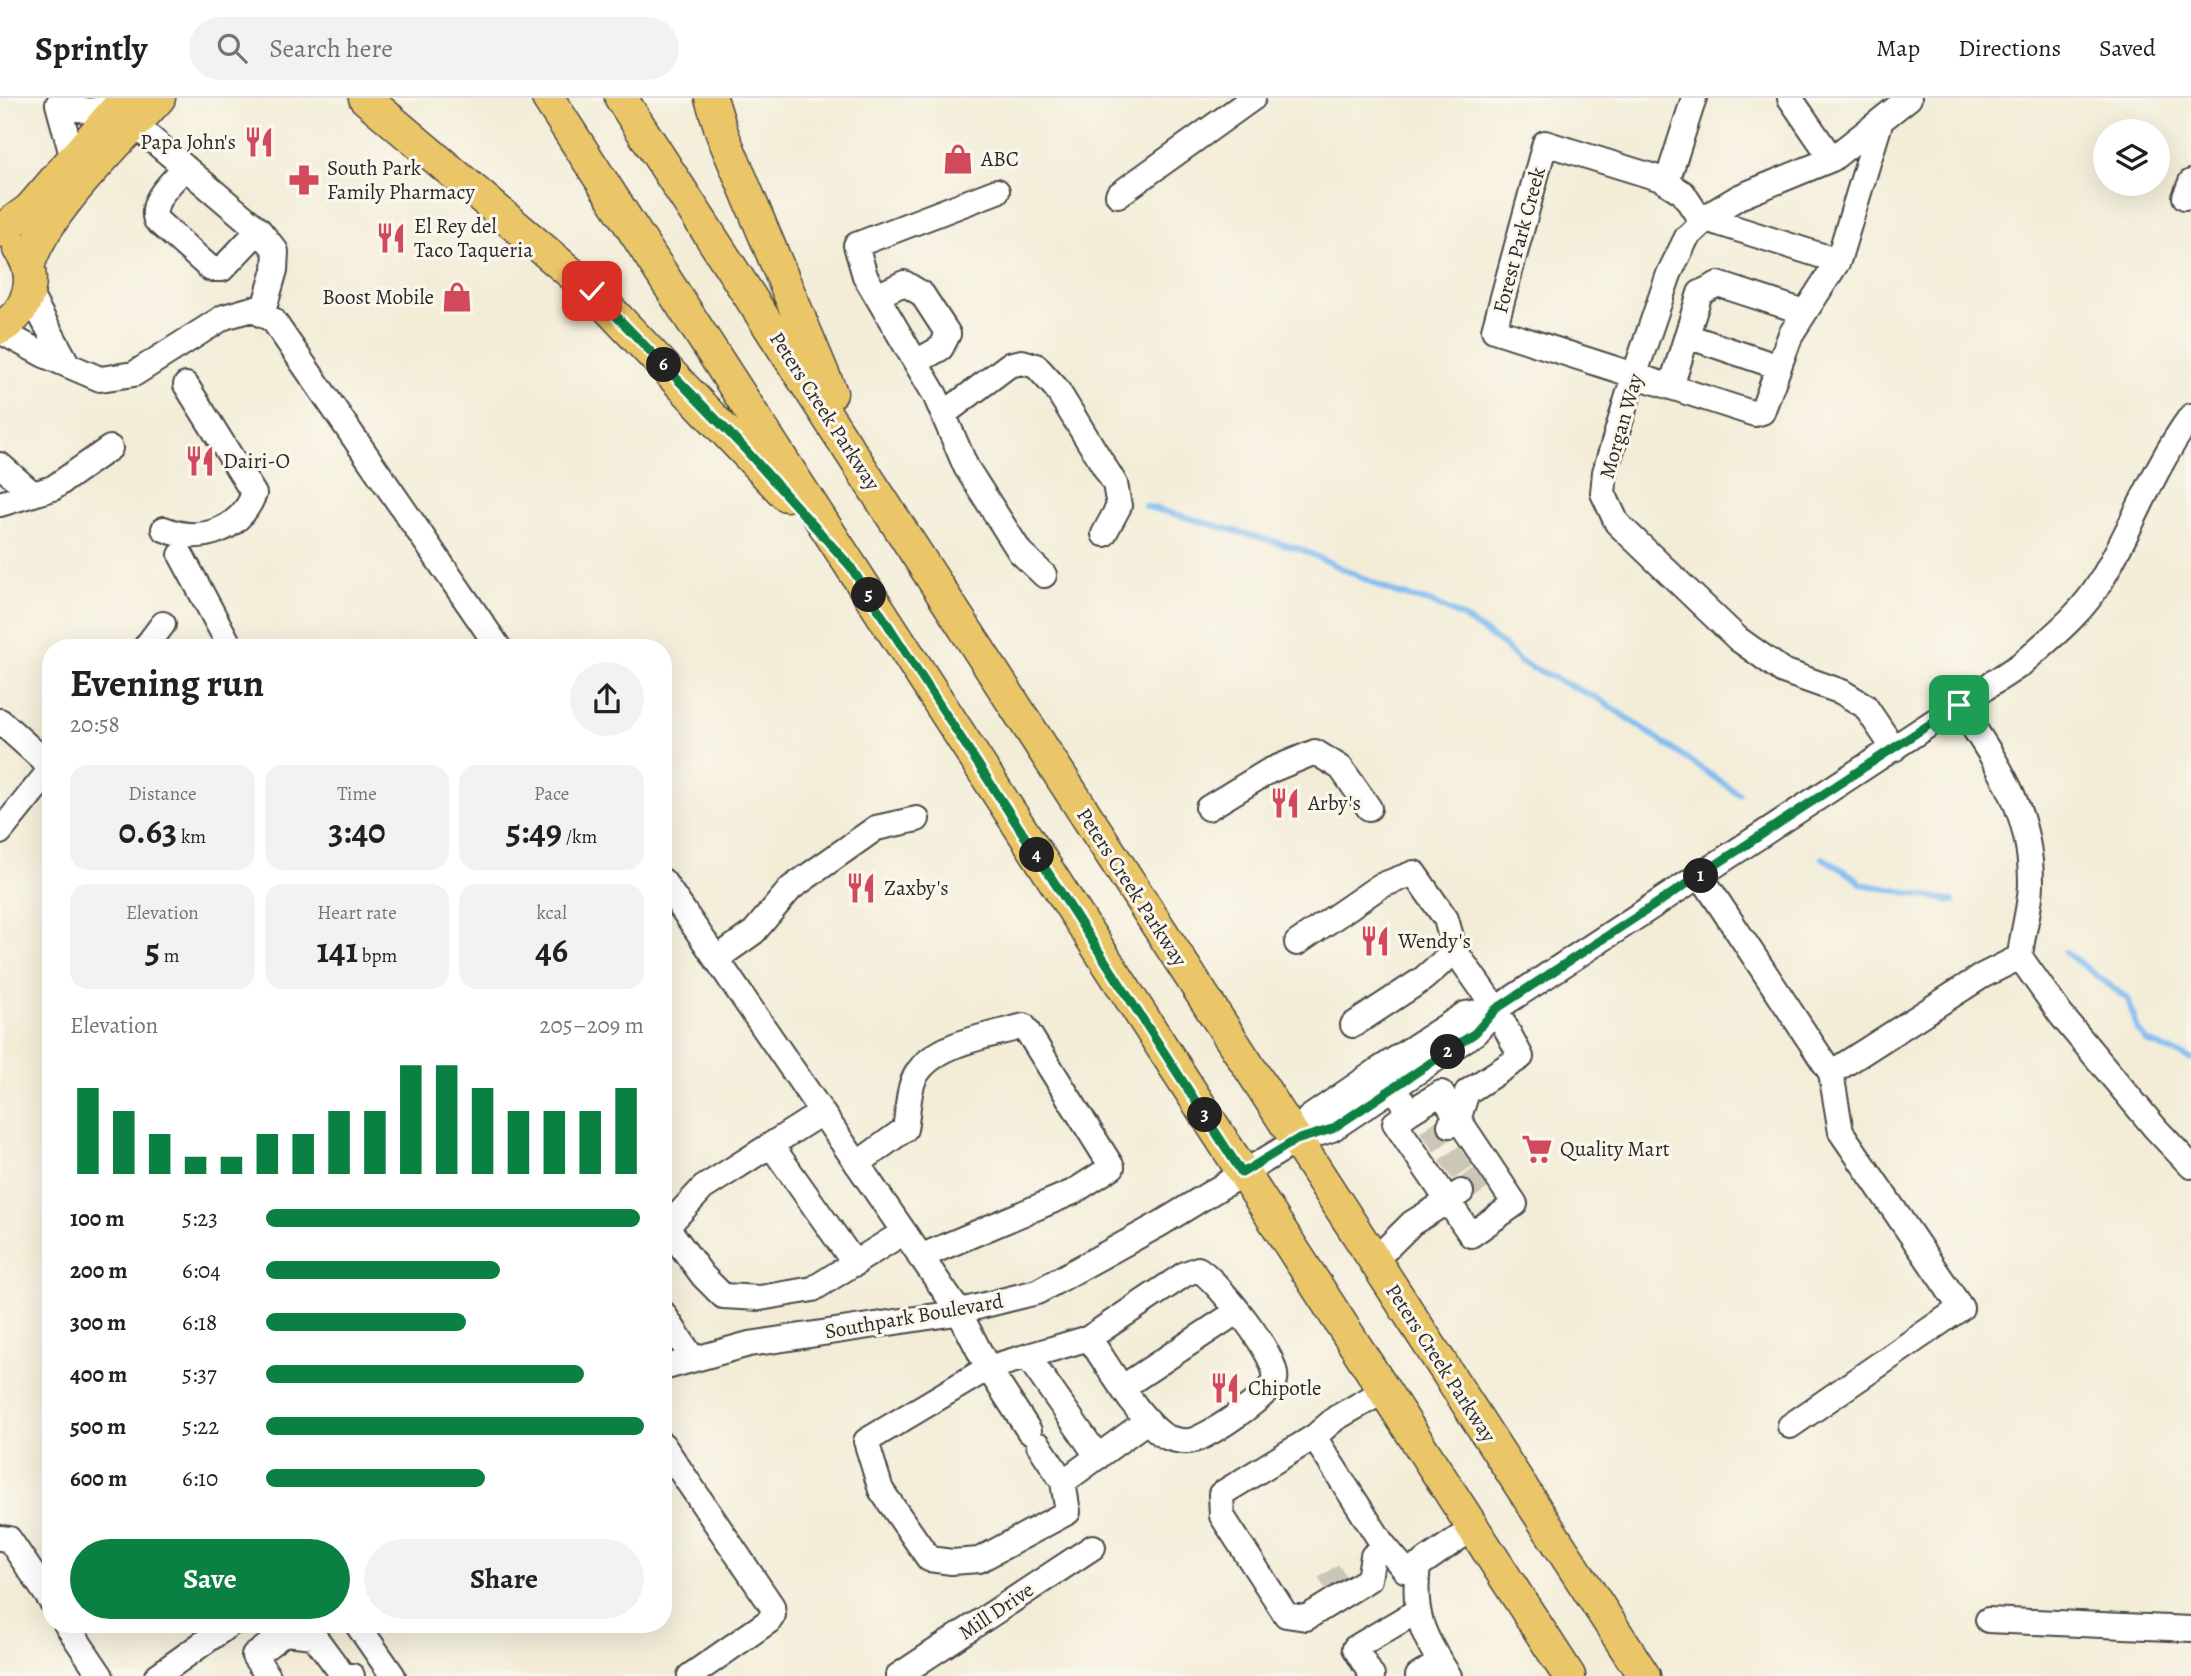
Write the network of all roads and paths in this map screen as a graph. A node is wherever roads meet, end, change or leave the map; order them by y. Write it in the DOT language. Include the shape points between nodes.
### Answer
graph roads {
  1 [pos="159,98"];
  2 [pos="365,98"];
  3 [pos="548,98"];
  4 [pos="621,98"];
  5 [pos="711,98"];
  6 [pos="1253,98"];
  7 [pos="1694,98"];
  8 [pos="1790,98"];
  9 [pos="1909,98"];
  10 [pos="127,109"];
  11 [pos="1881,120"];
  12 [pos="74,159"];
  13 [pos="1832,159"];
  14 [pos="185,167"];
  15 [pos="1667,182"];
  16 [pos="997,191"];
  17 [pos="1118,195"];
  18 [pos="1704,220"];
  19 [pos="259,230"];
  20 [pos="0,232"];
  21 [pos="1838,261"];
  22 [pos="29,280"];
  23 [pos="877,296"];
  24 [pos="1804,312"];
  25 [pos="262,315"];
  26 [pos="0,329"];
  27 [pos="1687,336"];
  28 [pos="916,362"];
  29 [pos="68,365"];
  30 [pos="1779,367"];
  31 [pos="1634,376"];
  32 [pos="186,385"];
  33 [pos="1671,387"];
  34 [pos="945,413"];
  35 [pos="2191,416"];
  36 [pos="110,448"];
  37 [pos="0,465"];
  38 [pos="874,487"];
  39 [pos="33,494"];
  40 [pos="0,504"];
  41 [pos="164,529"];
  42 [pos="1104,534"];
  43 [pos="181,555"];
  44 [pos="850,566"];
  45 [pos="1044,575"];
  46 [pos="163,624"];
  47 [pos="152,639"];
  48 [pos="225,639"];
  49 [pos="493,639"];
  50 [pos="1959,705"];
  51 [pos="0,721"];
  52 [pos="1894,749"];
  53 [pos="42,760"];
  54 [pos="42,779"];
  55 [pos="1208,808"];
  56 [pos="1369,808"];
  57 [pos="917,819"];
  58 [pos="0,832"];
  59 [pos="1701,876"];
  60 [pos="672,894"];
  61 [pos="1297,943"];
  62 [pos="1455,951"];
  63 [pos="2020,957"];
  64 [pos="716,959"];
  65 [pos="1496,1009"];
  66 [pos="1353,1025"];
  67 [pos="1831,1073"];
  68 [pos="1394,1088"];
  69 [pos="1410,1112"];
  70 [pos="821,1113"];
  71 [pos="1454,1123"];
  72 [pos="1296,1140"];
  73 [pos="771,1145"];
  74 [pos="856,1164"];
  75 [pos="2191,1166"];
  76 [pos="1242,1173"];
  77 [pos="1455,1196"];
  78 [pos="672,1222"];
  79 [pos="904,1232"];
  80 [pos="672,1238"];
  81 [pos="920,1257"];
  82 [pos="1374,1261"];
  83 [pos="855,1264"];
  84 [pos="1238,1311"];
  85 [pos="959,1312"];
  86 [pos="672,1326"];
  87 [pos="1089,1338"];
  88 [pos="1028,1357"];
  89 [pos="693,1359"];
  90 [pos="672,1365"];
  91 [pos="988,1368"];
  92 [pos="1123,1387"];
  93 [pos="1384,1391"];
  94 [pos="1148,1420"];
  95 [pos="1790,1426"];
  96 [pos="1314,1437"];
  97 [pos="1098,1457"];
  98 [pos="672,1458"];
  99 [pos="1063,1482"];
  100 [pos="1473,1528"];
  101 [pos="0,1538"];
  102 [pos="1093,1546"];
  103 [pos="1370,1558"];
  104 [pos="1418,1566"];
  105 [pos="42,1588"];
  106 [pos="1325,1588"];
  107 [pos="1418,1611"];
  108 [pos="1286,1615"];
  109 [pos="1988,1620"];
  110 [pos="2191,1629"];
  111 [pos="72,1633"];
  112 [pos="221,1633"];
  113 [pos="277,1633"];
  114 [pos="302,1633"];
  115 [pos="364,1633"];
  116 [pos="184,1668"];
  117 [pos="1445,1669"];
  118 [pos="345,1675"];
  119 [pos="102,1676"];
  120 [pos="157,1676"];
  121 [pos="268,1676"];
  122 [pos="393,1676"];
  123 [pos="690,1676"];
  124 [pos="898,1676"];
  125 [pos="1372,1676"];
  126 [pos="1418,1676"];
  127 [pos="1569,1676"];
  128 [pos="1644,1676"];
  1 -- 10 [label="main road"];
  2 -- 44 [label="main road" via="592,291"];
  3 -- 44 [label="main road"];
  4 -- 38 [label="main road, Peters Creek Parkway"];
  5 -- 38 [label="main road" via="818,364"];
  6 -- 17 [label="street"];
  7 -- 15 [label="street"];
  8 -- 13 [label="street"];
  9 -- 11 [label="street, Morgan Way"];
  10 -- 12 [label="main road"];
  10 -- 12 [label="street" via="89,111 58,104"];
  10 -- 14 [label="street"];
  10 -- 22 [label="main road" via="34,246"];
  11 -- 13 [label="street, Morgan Way"];
  11 -- 21 [label="street"];
  12 -- 20 [label="main road" via="30,209"];
  13 -- 18 [label="street, Morgan Way" via="1739,197"];
  14 -- 19 [label="street"];
  14 -- 19 [label="street" via="155,203 153,212 156,220 211,269 222,269"];
  15 -- 18 [label="street, Forest Park Creek" via="1683,193"];
  15 -- 31 [label="street, Forest Park Creek" via="1545,143 1494,330"];
  16 -- 23 [label="street" via="856,245"];
  18 -- 21 [label="street"];
  18 -- 31 [label="street, Morgan Way" via="1677,256"];
  19 -- 25 [label="street" via="276,251"];
  20 -- 22 [label="main road" via="15,244"];
  21 -- 24 [label="street"];
  22 -- 26 [label="main road" via="16,316"];
  22 -- 29 [label="street"];
  23 -- 28 [label="street"];
  23 -- 28 [label="street" via="904,283 914,286 948,334 941,348"];
  24 -- 27 [label="street" via="1718,284 1700,293"];
  24 -- 30 [label="street"];
  25 -- 29 [label="street" via="252,309 223,317 134,374 100,379"];
  25 -- 49 [label="street" via="273,320"];
  26 -- 29 [label="street"];
  27 -- 30 [label="street"];
  27 -- 33 [label="street"];
  28 -- 34 [label="street"];
  30 -- 33 [label="street" via="1762,412 1755,414"];
  31 -- 33 [label="street"];
  31 -- 52 [label="street, Morgan Way" via="1605,472 1603,493 1617,523 1766,661 1865,706"];
  32 -- 41 [label="street" via="254,494 247,512 215,534 183,537"];
  34 -- 42 [label="street" via="1009,365 1036,366 1056,388 1115,484 1119,506"];
  34 -- 45 [label="street" via="966,467 994,514 1020,552"];
  35 -- 50 [label="street, Southpark Boulevard" via="2167,449 2101,582 2076,615 2020,665"];
  36 -- 39 [label="street" via="53,488"];
  37 -- 39 [label="street"];
  38 -- 72 [label="main road, Peters Creek Parkway"];
  39 -- 40 [label="street"];
  43 -- 48 [label="street"];
  44 -- 76 [label="main road"];
  46 -- 47 [label="street"];
  50 -- 52 [label="street, Southpark Boulevard"];
  50 -- 63 [label="street" via="2015,795 2029,845 2031,885"];
  51 -- 53 [label="street"];
  52 -- 59 [label="street, Southpark Boulevard"];
  54 -- 58 [label="street"];
  55 -- 56 [label="street" via="1269,771 1315,752 1341,768"];
  57 -- 64 [label="street" via="876,828 792,888 754,932"];
  59 -- 65 [label="street, Southpark Boulevard"];
  59 -- 67 [label="street"];
  60 -- 64 [label="street"];
  61 -- 62 [label="street" via="1380,886 1413,873 1446,919"];
  62 -- 65 [label="street"];
  62 -- 66 [label="street" via="1423,979"];
  63 -- 67 [label="street" via="1982,976"];
  63 -- 75 [label="street" via="2061,1015"];
  64 -- 70 [label="street"];
  65 -- 68 [label="street, Southpark Boulevard" via="1475,1033"];
  65 -- 71 [label="street" via="1521,1057 1467,1093"];
  65 -- 72 [label="street, Southpark Boulevard" via="1465,1014 1380,1069 1309,1118"];
  67 -- 95 [label="street" via="1841,1132 1961,1308"];
  68 -- 69 [label="street"];
  68 -- 72 [label="street, Southpark Boulevard" via="1332,1129"];
  69 -- 71 [label="street" via="1441,1093"];
  69 -- 77 [label="street" via="1395,1123 1421,1146"];
  70 -- 73 [label="street"];
  70 -- 74 [label="street"];
  71 -- 77 [label="street" via="1488,1174 1516,1204 1471,1235"];
  72 -- 76 [label="street, Southpark Boulevard"];
  72 -- 82 [label="main road, Peters Creek Parkway"];
  73 -- 78 [label="street" via="704,1188"];
  73 -- 83 [label="street"];
  74 -- 79 [label="street"];
  74 -- 81 [label="street" via="905,1129 915,1076 933,1058 961,1044 1024,1026 1112,1167 1073,1192"];
  76 -- 85 [label="street, Southpark Boulevard" via="1037,1292"];
  76 -- 93 [label="main road"];
  77 -- 82 [label="street" via="1412,1223"];
  79 -- 81 [label="street"];
  79 -- 83 [label="street"];
  80 -- 83 [label="street" via="723,1296 760,1298 813,1289"];
  81 -- 85 [label="street"];
  82 -- 128 [label="main road, Peters Creek Parkway"];
  84 -- 87 [label="street" via="1211,1277 1198,1269"];
  84 -- 92 [label="street"];
  84 -- 94 [label="street" via="1274,1365 1275,1380 1267,1393 1190,1442 1165,1437"];
  85 -- 89 [label="street, Southpark Boulevard" via="749,1345"];
  85 -- 91 [label="street"];
  86 -- 89 [label="street"];
  87 -- 88 [label="street"];
  87 -- 92 [label="street"];
  88 -- 91 [label="street"];
  88 -- 97 [label="street"];
  89 -- 90 [label="street, Southpark Boulevard"];
  91 -- 99 [label="street"];
  91 -- 99 [label="street" via="866,1441 881,1490 929,1559 952,1562 979,1560 1069,1512"];
  92 -- 94 [label="street"];
  93 -- 96 [label="street" via="1336,1418"];
  93 -- 100 [label="main road"];
  94 -- 97 [label="street"];
  96 -- 103 [label="street"];
  96 -- 108 [label="street" via="1221,1494 1222,1516"];
  97 -- 99 [label="street"];
  98 -- 123 [label="street" via="772,1606 773,1615"];
  100 -- 104 [label="street"];
  100 -- 127 [label="main road"];
  101 -- 105 [label="street" via="9,1539"];
  102 -- 124 [label="street, Mill Drive"];
  103 -- 104 [label="street" via="1405,1570"];
  103 -- 108 [label="street" via="1369,1579 1306,1618"];
  104 -- 107 [label="street"];
  106 -- 108 [label="street"];
  107 -- 117 [label="street" via="1423,1637"];
  107 -- 125 [label="street" via="1355,1648"];
  109 -- 110 [label="street"];
  111 -- 119 [label="street"];
  112 -- 116 [label="street"];
  113 -- 121 [label="street" via="254,1656"];
  114 -- 118 [label="street" via="314,1636"];
  115 -- 122 [label="street"];
  116 -- 120 [label="street"];
  117 -- 126 [label="street"];
}
